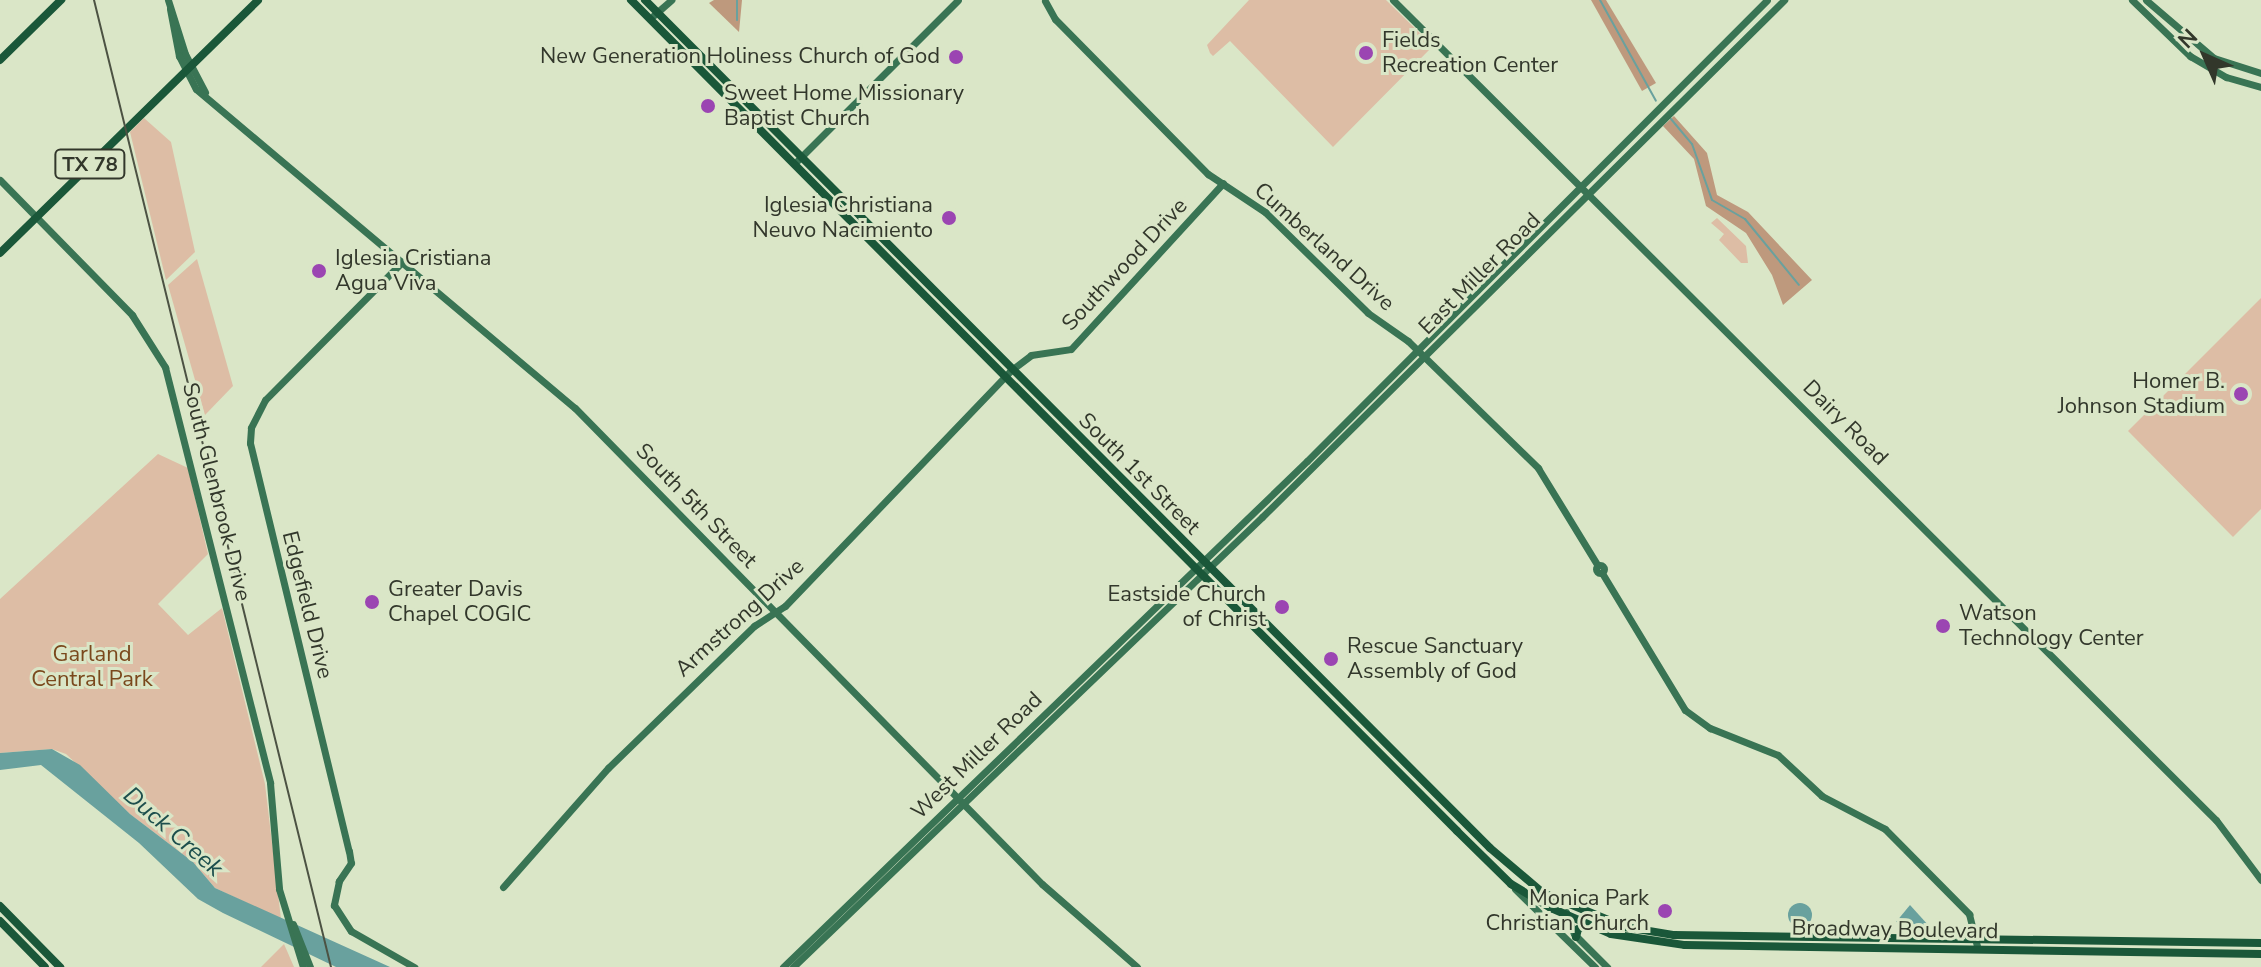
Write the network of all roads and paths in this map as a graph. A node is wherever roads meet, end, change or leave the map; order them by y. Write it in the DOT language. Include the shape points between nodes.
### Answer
graph roads {
  1 [pos="61,0"];
  2 [pos="168,0"];
  3 [pos="258,0"];
  4 [pos="631,0"];
  5 [pos="645,0"];
  6 [pos="671,0"];
  7 [pos="958,0"];
  8 [pos="1393,0"];
  9 [pos="1767,0"];
  10 [pos="1784,0"];
  11 [pos="2132,0"];
  12 [pos="2146,0"];
  13 [pos="1045,1"];
  14 [pos="657,13"];
  15 [pos="649,19"];
  16 [pos="0,60"];
  17 [pos="188,69"];
  18 [pos="2261,73"];
  19 [pos="2261,87"];
  20 [pos="797,161"];
  21 [pos="0,180"];
  22 [pos="1223,183"];
  23 [pos="1584,190"];
  24 [pos="37,217"];
  25 [pos="0,253"];
  26 [pos="402,262"];
  27 [pos="1421,353"];
  28 [pos="1007,374"];
  29 [pos="1202,568"];
  30 [pos="774,612"];
  31 [pos="962,801"];
  32 [pos="2261,880"];
  33 [pos="1511,884"];
  34 [pos="503,887"];
  35 [pos="1537,900"];
  36 [pos="1565,905"];
  37 [pos="0,906"];
  38 [pos="1567,917"];
  39 [pos="0,921"];
  40 [pos="1586,925"];
  41 [pos="1576,937"];
  42 [pos="1976,939"];
  43 [pos="1675,940"];
  44 [pos="1726,941"];
  45 [pos="2261,943"];
  46 [pos="1978,949"];
  47 [pos="2261,954"];
  48 [pos="305,964"];
  49 [pos="45,967"];
  50 [pos="60,967"];
  51 [pos="414,967"];
  52 [pos="783,967"];
  53 [pos="793,967"];
  54 [pos="1137,967"];
  55 [pos="1595,967"];
  56 [pos="1607,967"];
  1 -- 16 [label="main road"];
  2 -- 17 [label="street, South 5th Street"];
  3 -- 17 [label="main road, TX 78"];
  4 -- 15 [label="main road, South 1st Street"];
  5 -- 14 [label="main road, South 1st Street"];
  6 -- 14 [label="street"];
  7 -- 20 [label="street"];
  8 -- 23 [label="street, Dairy Road"];
  9 -- 23 [label="street, East Miller Road"];
  10 -- 23 [label="street, East Miller Road"];
  11 -- 19 [label="street" via="2190,56 2226,77"];
  12 -- 18 [label="street" via="2214,58"];
  13 -- 22 [label="street, Cumberland Drive" via="1055,19 1208,174"];
  14 -- 15 [label="street"];
  14 -- 20 [label="main road, South 1st Street"];
  15 -- 20 [label="main road, South 1st Street"];
  17 -- 24 [label="main road, TX 78"];
  17 -- 26 [label="street, South 5th Street" via="206,94"];
  20 -- 28 [label="main road, South 1st Street"];
  21 -- 24 [label="street, South Glenbrook Drive"];
  22 -- 27 [label="street, Cumberland Drive" via="1265,212 1368,313"];
  22 -- 28 [label="street, Southwood Drive" via="1071,349 1031,355"];
  23 -- 27 [label="street, East Miller Road"];
  23 -- 32 [label="street, Dairy Road" via="2216,820"];
  24 -- 25 [label="main road, TX 78"];
  24 -- 48 [label="street, South Glenbrook Drive" via="132,315 171,384 270,783 277,872"];
  26 -- 30 [label="street, South 5th Street" via="575,408"];
  26 -- 51 [label="street, Edgefield Drive" via="265,400 250,443 349,851 351,863 339,881 334,905 351,931"];
  27 -- 29 [label="street, East Miller Road"];
  27 -- 42 [label="street, Cumberland Drive" via="1538,468 1685,710 1710,728 1778,755 1822,796 1885,829 1969,914"];
  28 -- 29 [label="main road, South 1st Street"];
  28 -- 30 [label="street, Armstrong Drive"];
  29 -- 31 [label="street, West Miller Road"];
  29 -- 33 [label="main road, South 1st Street"];
  29 -- 36 [label="main road, South 1st Street" via="1506,864"];
  30 -- 31 [label="street, South 5th Street"];
  30 -- 34 [label="street, Armstrong Drive" via="608,768"];
  31 -- 52 [label="street, West Miller Road"];
  31 -- 53 [label="street, West Miller Road"];
  31 -- 54 [label="street, South 5th Street" via="1042,884"];
  33 -- 35 [label="main road, South 1st Street"];
  33 -- 55 [label="street, South 1st Street"];
  35 -- 38 [label="main road, Broadway Boulevard"];
  36 -- 38 [label="street"];
  36 -- 43 [label="main road, Broadway Boulevard"];
  37 -- 50 [label="main road"];
  38 -- 40 [label="main road, Broadway Boulevard"];
  38 -- 41 [label="street"];
  39 -- 49 [label="main road"];
  40 -- 41 [label="main road"];
  40 -- 43 [label="main road, Broadway Boulevard"];
  41 -- 56 [label="street"];
  42 -- 44 [label="main road, Broadway Boulevard"];
  42 -- 45 [label="main road, Broadway Boulevard"];
  42 -- 46 [label="street, Cumberland Drive"];
  43 -- 44 [label="main road, Broadway Boulevard"];
  44 -- 46 [label="main road, Broadway Boulevard"];
  46 -- 47 [label="main road, Broadway Boulevard"];
}
